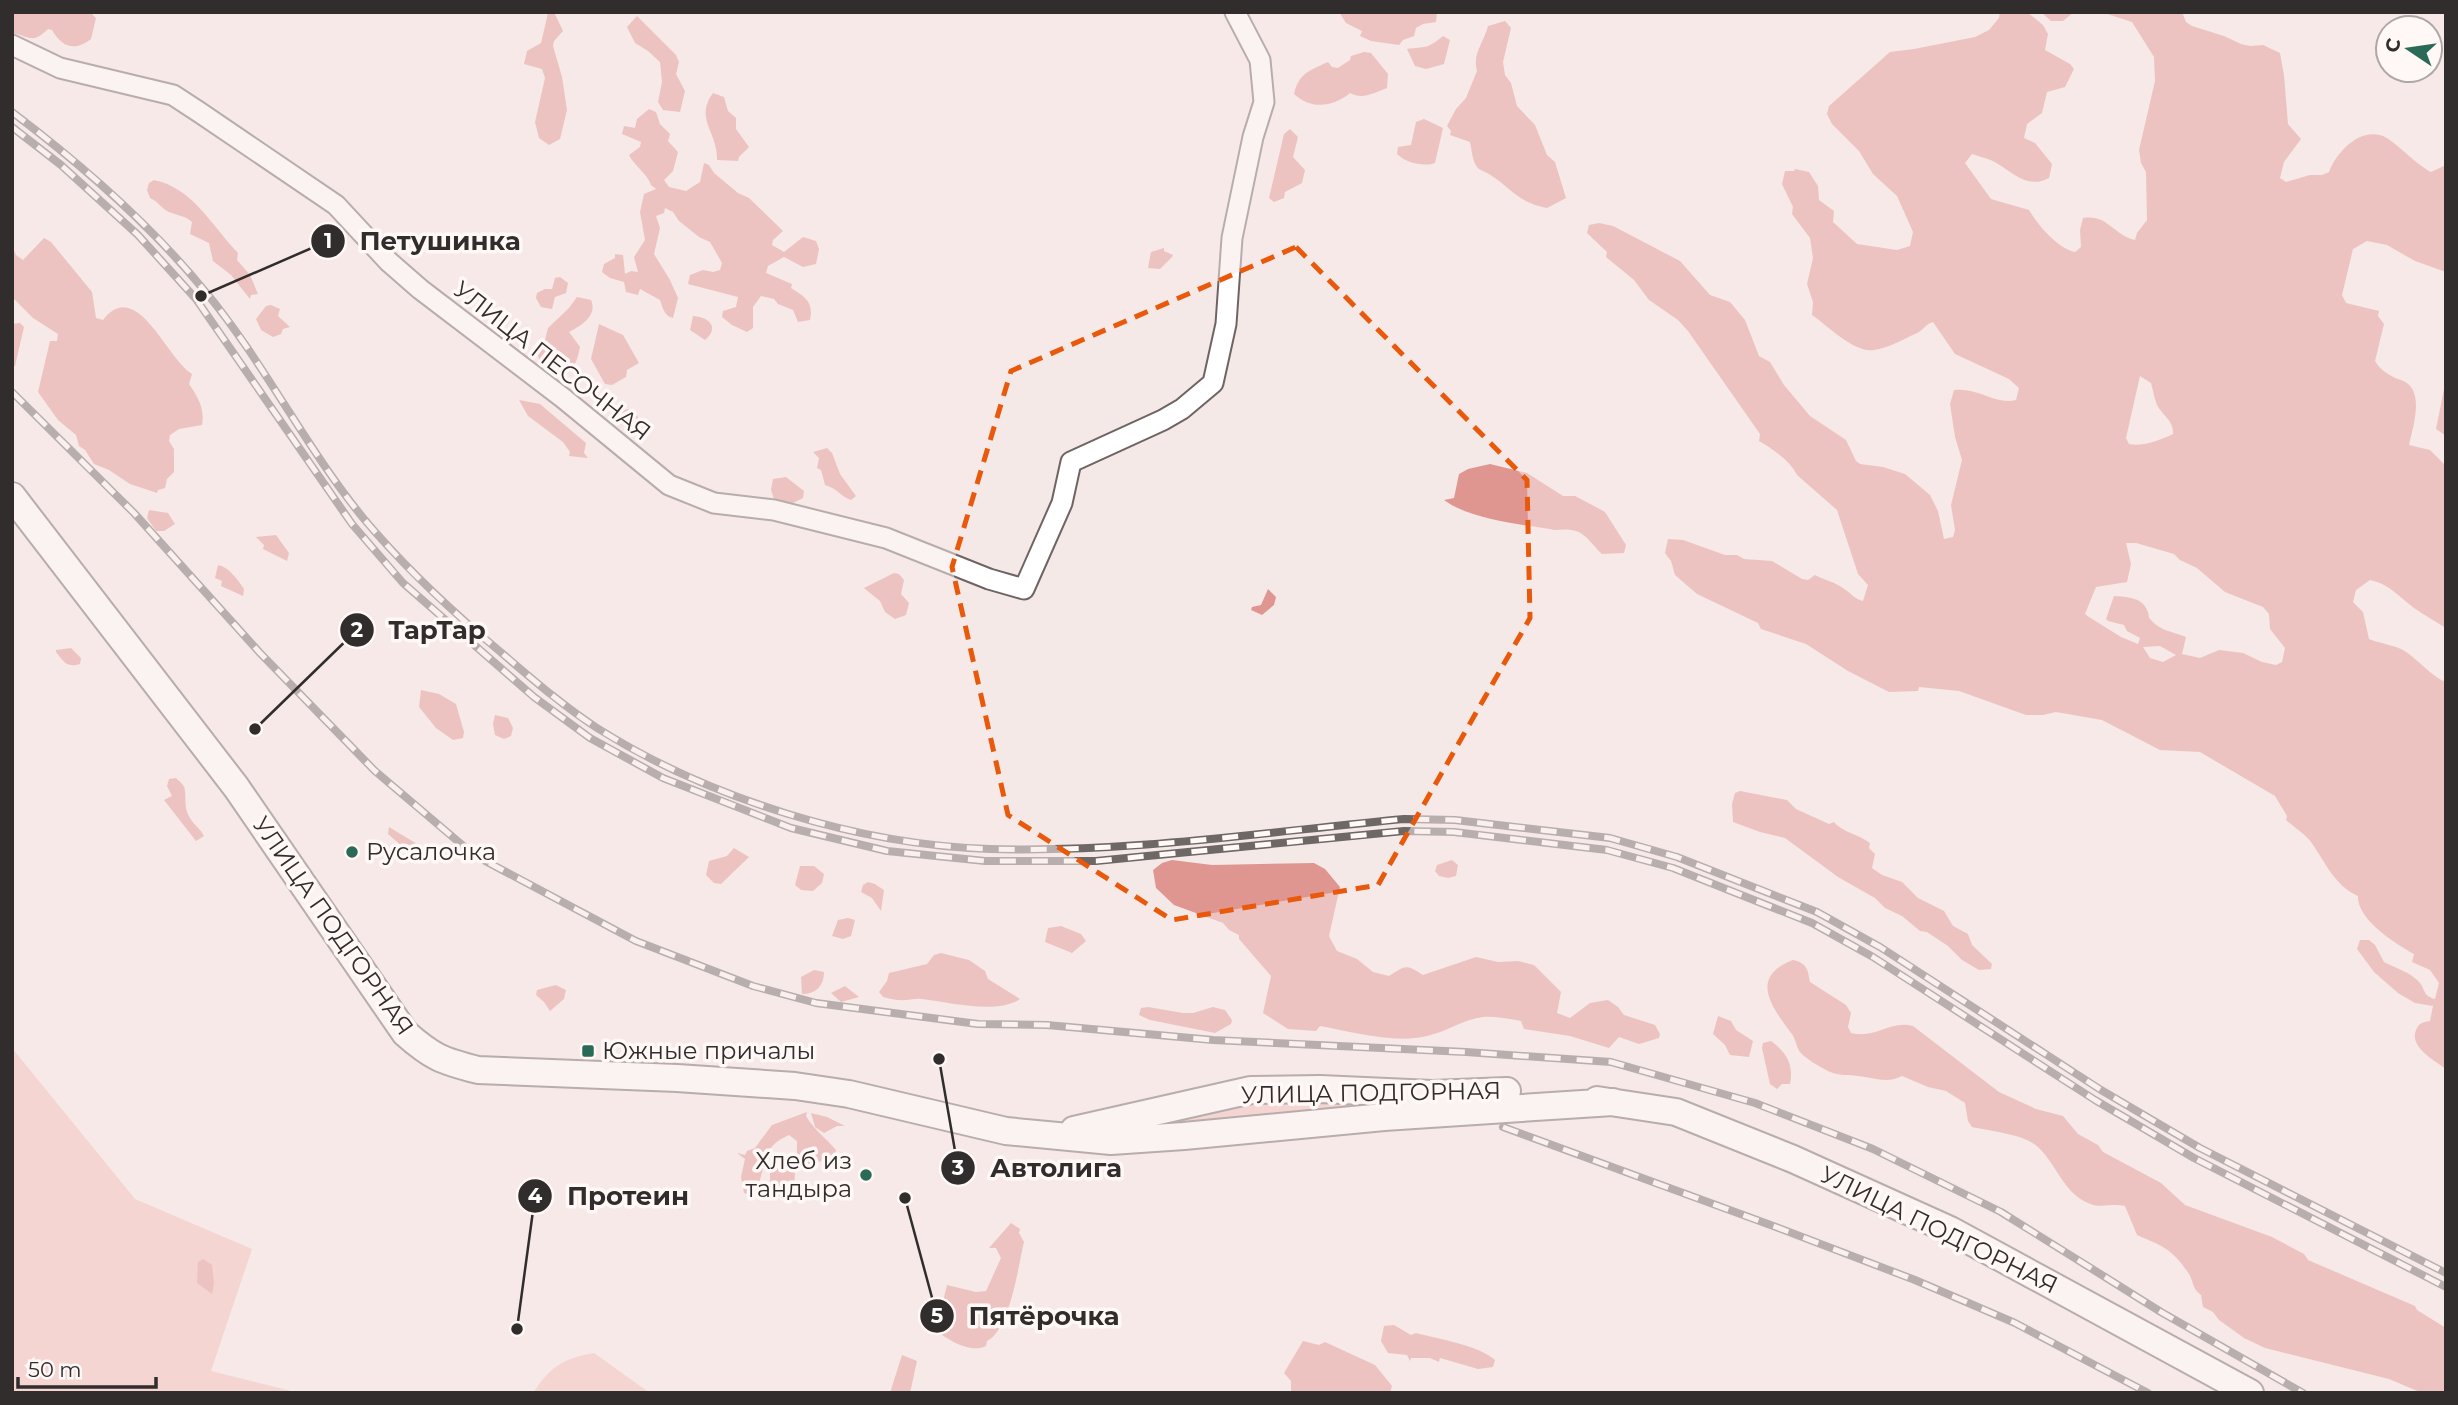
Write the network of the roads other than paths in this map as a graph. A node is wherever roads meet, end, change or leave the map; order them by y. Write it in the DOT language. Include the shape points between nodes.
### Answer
graph roads {
  1 [pos="1234,12"];
  2 [pos="12,45"];
  3 [pos="12,496"];
  4 [pos="1614,1102"];
  5 [pos="1049,1135"];
  6 [pos="2250,1393"];
  1 -- 2 [label="street, УЛИЦА ПЕСОЧНАЯ" via="1260,60 1264,102 1232,237 1226,324 1213,383 1163,420 1071,462 1062,503 1024,589 886,538 775,510 714,503 669,485 420,289 336,205 230,132 173,95 60,68"];
  3 -- 5 [label="main road, УЛИЦА ПОДГОРНАЯ" via="236,787 405,1033 428,1054 478,1070 795,1086 996,1129"];
  4 -- 5 [label="main road, УЛИЦА ПОДГОРНАЯ" via="1111,1141"];
  4 -- 5 [label="main road, УЛИЦА ПОДГОРНАЯ" via="1534,1091 1251,1090"];
  4 -- 6 [label="main road, УЛИЦА ПОДГОРНАЯ" via="1676,1112 1938,1225"];
}
